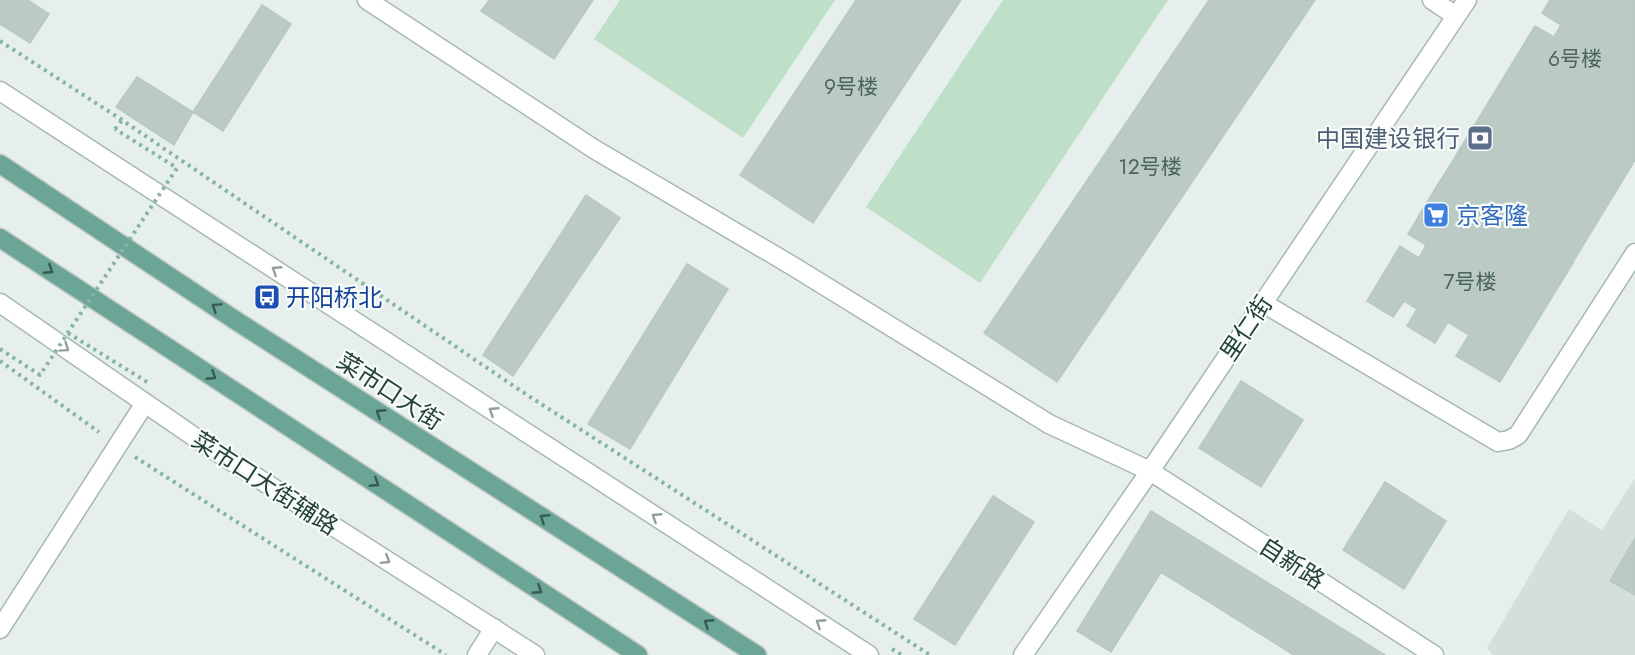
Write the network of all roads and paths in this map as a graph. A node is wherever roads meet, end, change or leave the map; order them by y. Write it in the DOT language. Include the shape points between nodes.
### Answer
graph roads {
  1 [pos="367,0"];
  2 [pos="1432,0"];
  3 [pos="1467,0"];
  4 [pos="1456,16"];
  5 [pos="0,41"];
  6 [pos="0,91"];
  7 [pos="122,120"];
  8 [pos="0,164"];
  9 [pos="0,238"];
  10 [pos="1635,253"];
  11 [pos="0,303"];
  12 [pos="1263,303"];
  13 [pos="68,333"];
  14 [pos="0,348"];
  15 [pos="0,361"];
  16 [pos="147,382"];
  17 [pos="145,403"];
  18 [pos="118,446"];
  19 [pos="1150,471"];
  20 [pos="494,628"];
  21 [pos="0,629"];
  22 [pos="446,655"];
  23 [pos="477,655"];
  24 [pos="535,655"];
  25 [pos="638,655"];
  26 [pos="757,655"];
  27 [pos="869,655"];
  28 [pos="930,655"];
  29 [pos="1023,655"];
  30 [pos="1434,655"];
  1 -- 19 [label="street, 自新路" via="594,149 1048,424"];
  2 -- 4 [label="street"];
  3 -- 4 [label="street, 里仁街"];
  4 -- 12 [label="street, 里仁街"];
  5 -- 7 [label="path"];
  27 -- 6 [label="street, one-way"];
  7 -- 13 [label="path, bridge" via="115,129 177,168"];
  7 -- 28 [label="path" via="521,391"];
  26 -- 8 [label="main road, 菜市口大街, one-way"];
  9 -- 25 [label="main road, one-way"];
  10 -- 12 [label="street" via="1518,435 1498,442"];
  11 -- 17 [label="street, 菜市口大街辅路, one-way"];
  12 -- 19 [label="street, 里仁街"];
  13 -- 14 [label="path, bridge" via="40,375"];
  13 -- 16 [label="path, bridge"];
  15 -- 18 [label="path"];
  17 -- 18 [label="street"];
  17 -- 20 [label="street, 菜市口大街辅路, one-way"];
  18 -- 21 [label="street"];
  18 -- 22 [label="path"];
  19 -- 29 [label="street, 里仁街"];
  19 -- 30 [label="street, 自新路"];
  20 -- 23 [label="street"];
  20 -- 24 [label="street, 菜市口大街辅路"];
}
